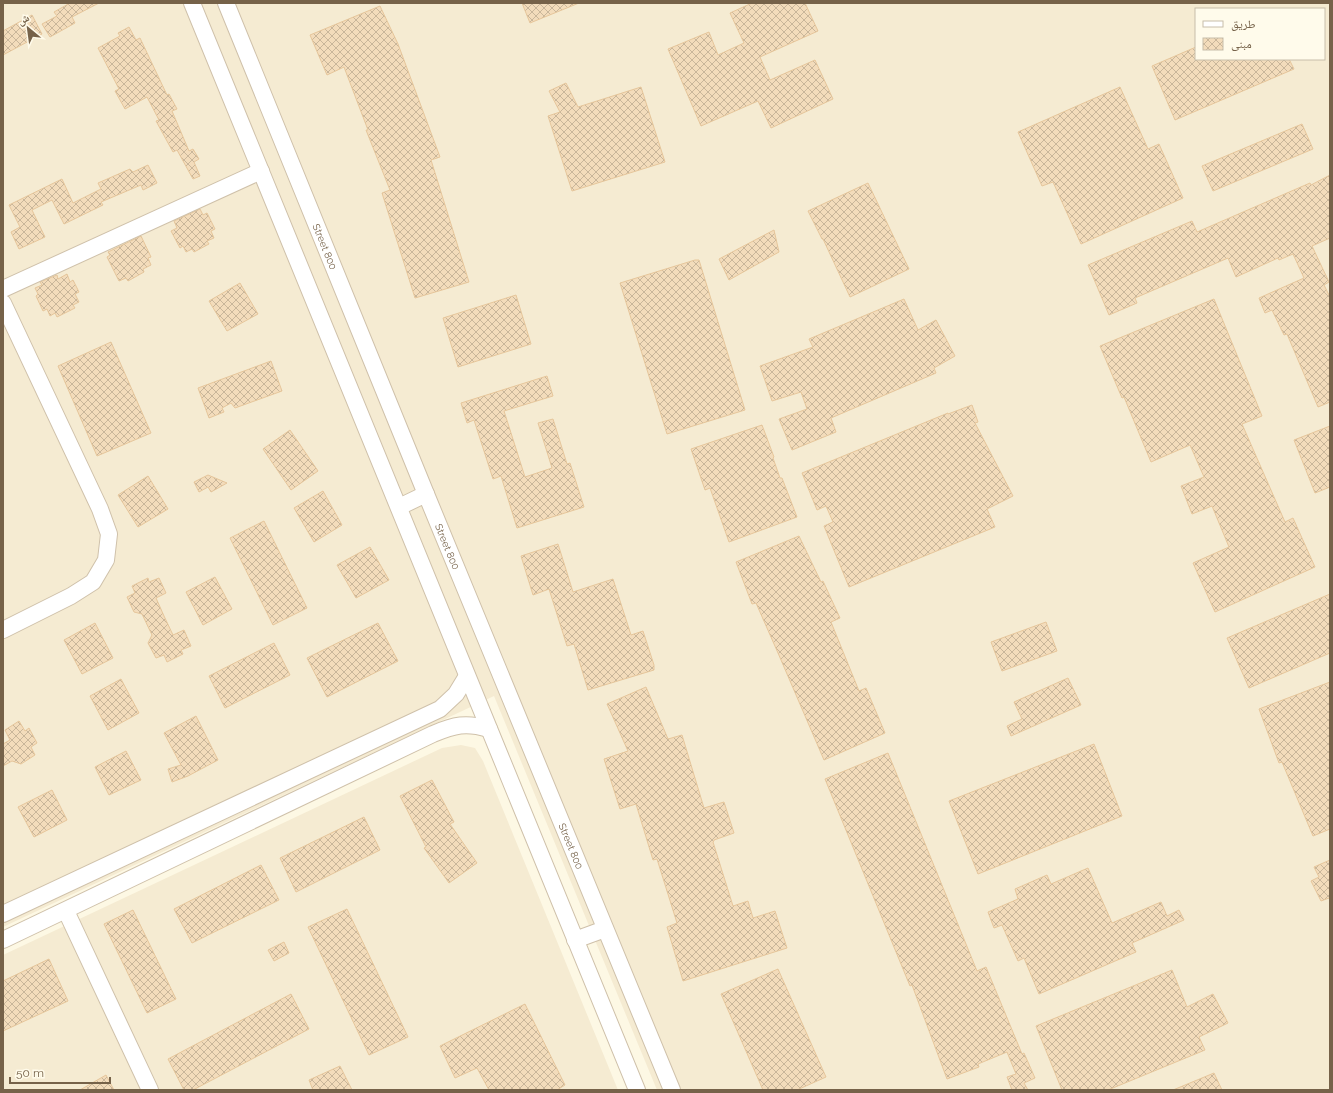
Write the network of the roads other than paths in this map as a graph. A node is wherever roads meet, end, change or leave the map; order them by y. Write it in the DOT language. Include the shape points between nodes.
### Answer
graph roads {
  1 [pos="192,3"];
  2 [pos="226,3"];
  3 [pos="261,170"];
  4 [pos="3,289"];
  5 [pos="3,303"];
  6 [pos="426,494"];
  7 [pos="399,507"];
  8 [pos="3,630"];
  9 [pos="467,676"];
  10 [pos="489,729"];
  11 [pos="185,829"];
  12 [pos="194,849"];
  13 [pos="66,911"];
  14 [pos="3,914"];
  15 [pos="605,929"];
  16 [pos="3,940"];
  17 [pos="575,940"];
  18 [pos="150,1090"];
  19 [pos="637,1090"];
  20 [pos="672,1090"];
  1 -- 3 [label="street"];
  2 -- 6 [label="street, Street 800"];
  3 -- 4 [label="street"];
  3 -- 7 [label="street"];
  5 -- 8 [label="street" via="100,509 109,534 106,560 93,582"];
  6 -- 7 [label="street"];
  6 -- 15 [label="street, Street 800"];
  7 -- 9 [label="street"];
  9 -- 10 [label="street"];
  9 -- 11 [label="street" via="456,694 440,709"];
  10 -- 12 [label="street" via="468,724 448,728"];
  10 -- 17 [label="street"];
  11 -- 12 [label="street"];
  11 -- 14 [label="street"];
  12 -- 13 [label="street"];
  13 -- 16 [label="street"];
  13 -- 18 [label="street"];
  15 -- 17 [label="street"];
  15 -- 20 [label="street, Street 800"];
  17 -- 19 [label="street"];
}
